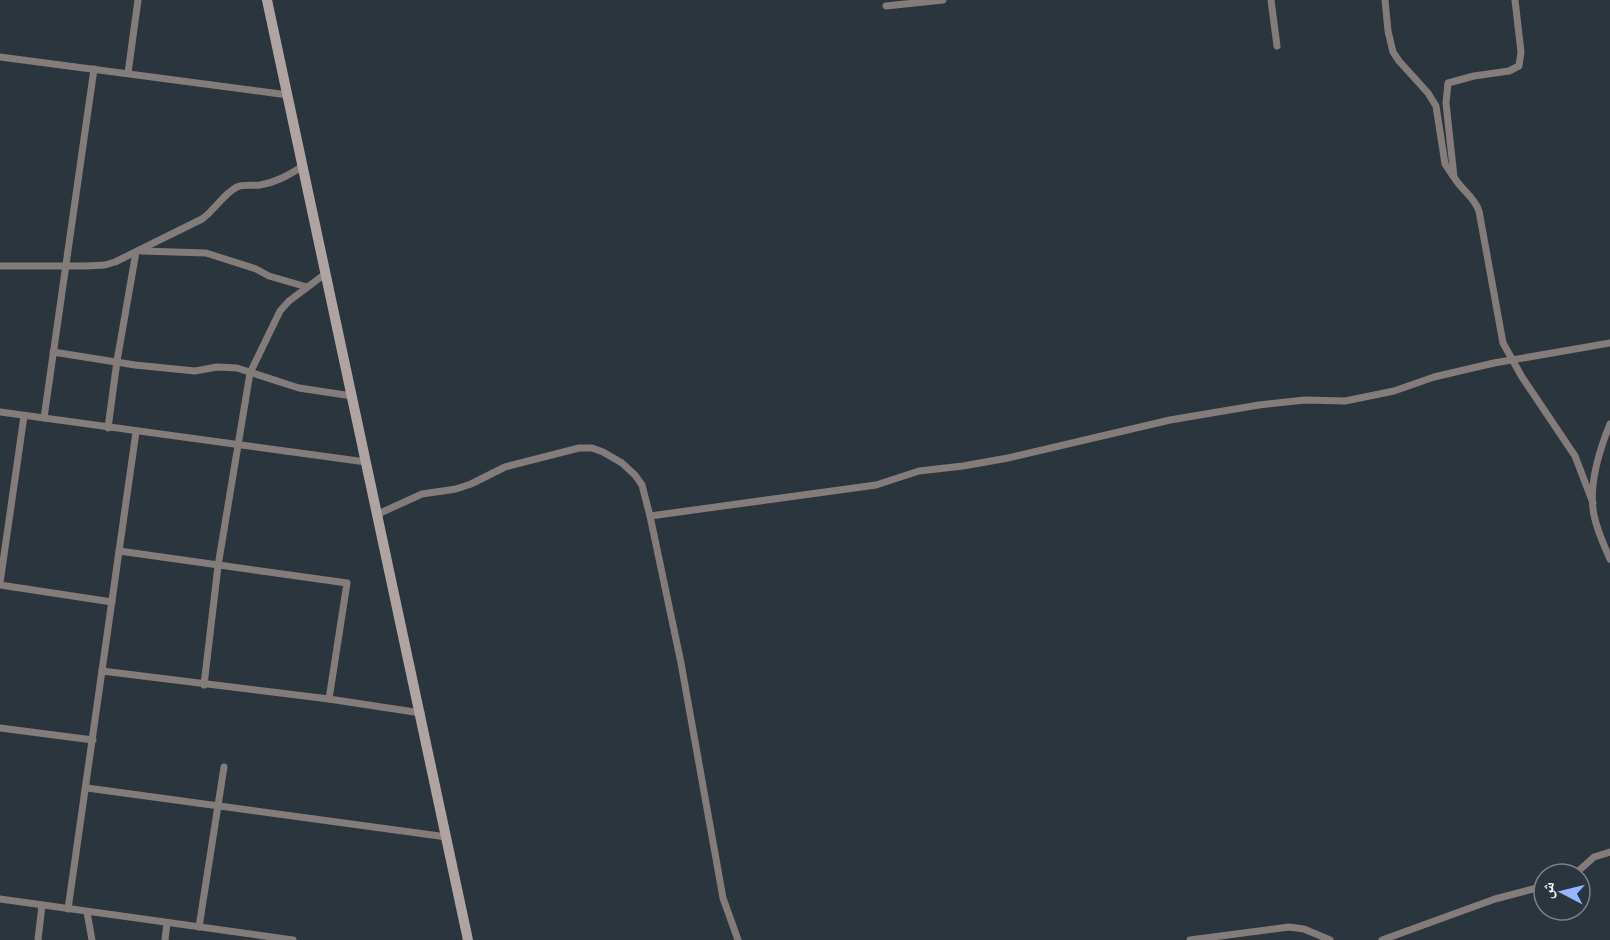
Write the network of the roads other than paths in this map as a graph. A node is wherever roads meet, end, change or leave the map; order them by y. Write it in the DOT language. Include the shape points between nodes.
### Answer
graph roads {
  1 [pos="138,0"];
  2 [pos="267,0"];
  3 [pos="943,0"];
  4 [pos="1271,0"];
  5 [pos="1385,0"];
  6 [pos="1515,0"];
  7 [pos="886,6"];
  8 [pos="1277,46"];
  9 [pos="0,57"];
  10 [pos="94,69"];
  11 [pos="128,74"];
  12 [pos="288,95"];
  13 [pos="303,166"];
  14 [pos="1454,177"];
  15 [pos="137,251"];
  16 [pos="0,266"];
  17 [pos="65,266"];
  18 [pos="325,274"];
  19 [pos="307,286"];
  20 [pos="1610,343"];
  21 [pos="53,352"];
  22 [pos="1512,359"];
  23 [pos="117,361"];
  24 [pos="250,373"];
  25 [pos="352,396"];
  26 [pos="0,412"];
  27 [pos="24,416"];
  28 [pos="44,418"];
  29 [pos="1610,424"];
  30 [pos="108,428"];
  31 [pos="136,432"];
  32 [pos="237,444"];
  33 [pos="366,462"];
  34 [pos="1593,503"];
  35 [pos="378,514"];
  36 [pos="650,516"];
  37 [pos="119,551"];
  38 [pos="1610,559"];
  39 [pos="218,566"];
  40 [pos="0,584"];
  41 [pos="112,602"];
  42 [pos="102,672"];
  43 [pos="204,685"];
  44 [pos="329,699"];
  45 [pos="421,713"];
  46 [pos="0,728"];
  47 [pos="93,740"];
  48 [pos="224,767"];
  49 [pos="87,788"];
  50 [pos="217,806"];
  51 [pos="447,837"];
  52 [pos="1610,852"];
  53 [pos="1588,862"];
  54 [pos="1532,889"];
  55 [pos="0,899"];
  56 [pos="42,905"];
  57 [pos="68,909"];
  58 [pos="87,912"];
  59 [pos="167,923"];
  60 [pos="199,927"];
  61 [pos="235,936"];
  62 [pos="38,940"];
  63 [pos="92,940"];
  64 [pos="165,940"];
  65 [pos="293,940"];
  66 [pos="468,940"];
  67 [pos="738,940"];
  68 [pos="1190,940"];
  69 [pos="1330,940"];
  70 [pos="1382,940"];
  1 -- 11 [label="street"];
  2 -- 12 [label="street"];
  3 -- 7 [label="street"];
  4 -- 8 [label="street"];
  5 -- 14 [label="street" via="1392,52 1436,106 1445,164"];
  6 -- 14 [label="street" via="1519,66 1448,83 1446,103"];
  9 -- 10 [label="street"];
  10 -- 11 [label="street"];
  10 -- 17 [label="street"];
  11 -- 12 [label="street"];
  12 -- 13 [label="street"];
  13 -- 15 [label="street" via="282,179 238,186 202,219"];
  13 -- 18 [label="street"];
  14 -- 22 [label="street" via="1460,188 1476,201 1503,343"];
  15 -- 17 [label="street" via="105,265"];
  15 -- 19 [label="street" via="206,253"];
  15 -- 23 [label="street"];
  16 -- 17 [label="street"];
  17 -- 21 [label="street"];
  18 -- 19 [label="street"];
  18 -- 25 [label="street"];
  19 -- 24 [label="street" via="280,311"];
  20 -- 22 [label="street"];
  21 -- 23 [label="street"];
  21 -- 28 [label="street"];
  22 -- 34 [label="street" via="1575,456"];
  22 -- 36 [label="street" via="1345,401 1305,400 1226,410 1008,459 919,471 876,485"];
  23 -- 24 [label="street" via="195,371 237,368"];
  23 -- 30 [label="street"];
  24 -- 25 [label="street" via="299,388"];
  24 -- 32 [label="street"];
  25 -- 33 [label="street"];
  26 -- 27 [label="street"];
  27 -- 28 [label="street"];
  27 -- 40 [label="street"];
  28 -- 30 [label="street"];
  29 -- 34 [label="street" via="1597,465"];
  30 -- 31 [label="street"];
  31 -- 32 [label="street"];
  31 -- 37 [label="street"];
  32 -- 33 [label="street"];
  32 -- 39 [label="street"];
  33 -- 35 [label="street"];
  34 -- 38 [label="street"];
  35 -- 36 [label="street" via="422,494 471,484 505,467 563,451 592,448 622,463 635,475 642,485"];
  35 -- 45 [label="street"];
  36 -- 67 [label="street" via="723,898"];
  37 -- 39 [label="street"];
  37 -- 41 [label="street"];
  39 -- 43 [label="street"];
  39 -- 44 [label="street" via="347,583"];
  40 -- 41 [label="street"];
  41 -- 42 [label="street"];
  42 -- 43 [label="street"];
  42 -- 47 [label="street"];
  43 -- 44 [label="street"];
  44 -- 45 [label="street"];
  45 -- 51 [label="street"];
  46 -- 47 [label="street"];
  47 -- 49 [label="street"];
  48 -- 50 [label="street"];
  49 -- 50 [label="street"];
  49 -- 57 [label="street"];
  50 -- 51 [label="street"];
  50 -- 60 [label="street"];
  51 -- 66 [label="street"];
  52 -- 53 [label="street"];
  54 -- 70 [label="street"];
  55 -- 56 [label="street"];
  56 -- 57 [label="street"];
  56 -- 62 [label="street"];
  57 -- 58 [label="street"];
  58 -- 59 [label="street"];
  58 -- 63 [label="street"];
  59 -- 60 [label="street"];
  59 -- 64 [label="street"];
  60 -- 61 [label="street"];
  61 -- 65 [label="street"];
  68 -- 69 [label="street" via="1289,927"];
}
